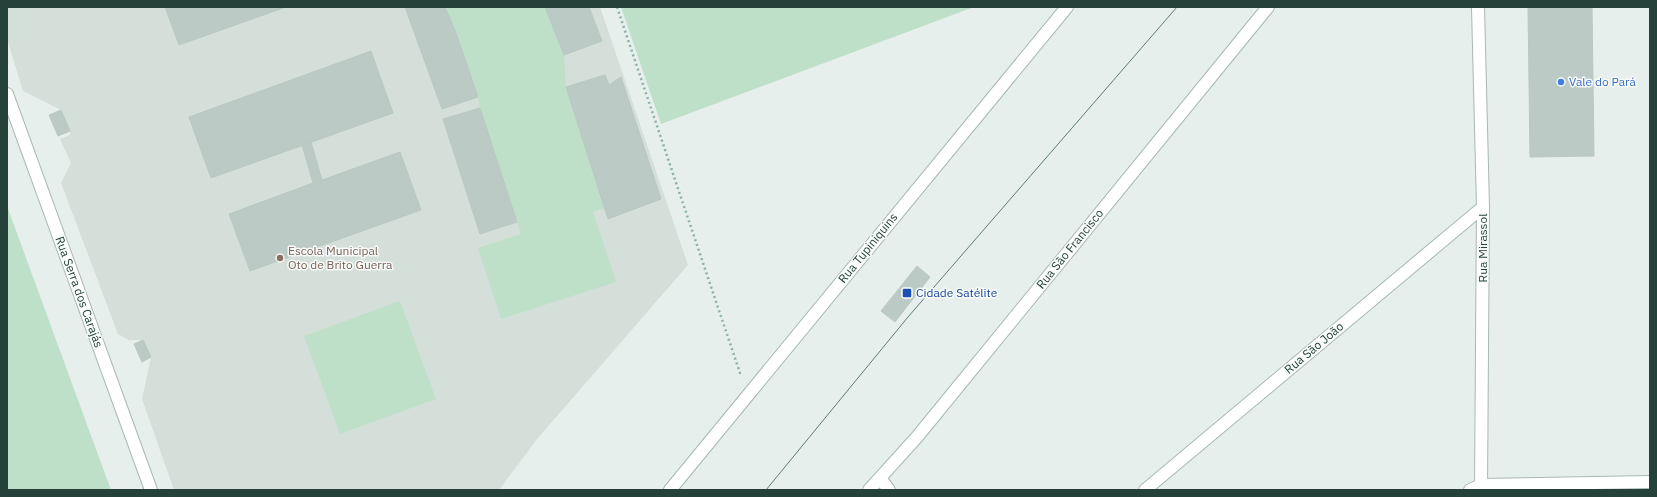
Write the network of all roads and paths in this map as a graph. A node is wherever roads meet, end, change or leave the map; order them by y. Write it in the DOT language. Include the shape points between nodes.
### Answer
graph roads {
  1 [pos="617,7"];
  2 [pos="1067,7"];
  3 [pos="1268,7"];
  4 [pos="1478,7"];
  5 [pos="7,94"];
  6 [pos="1483,207"];
  7 [pos="746,370"];
  8 [pos="880,478"];
  9 [pos="1643,484"];
  10 [pos="1481,488"];
  11 [pos="152,490"];
  12 [pos="670,490"];
  13 [pos="869,490"];
  14 [pos="889,490"];
  15 [pos="1145,490"];
  16 [pos="1470,490"];
  1 -- 7 [label="path" via="741,376"];
  2 -- 12 [label="street, Rua Tupiniquins"];
  3 -- 8 [label="street, Rua São Francisco" via="917,437"];
  4 -- 6 [label="street, Rua Mirassol"];
  5 -- 11 [label="street, Rua Serra dos Carajás"];
  6 -- 10 [label="street, Rua Mirassol"];
  6 -- 15 [label="street, Rua São João"];
  8 -- 13 [label="street, Rua São Francisco"];
  8 -- 14 [label="street"];
  9 -- 10 [label="street"];
  10 -- 16 [label="street"];
}
